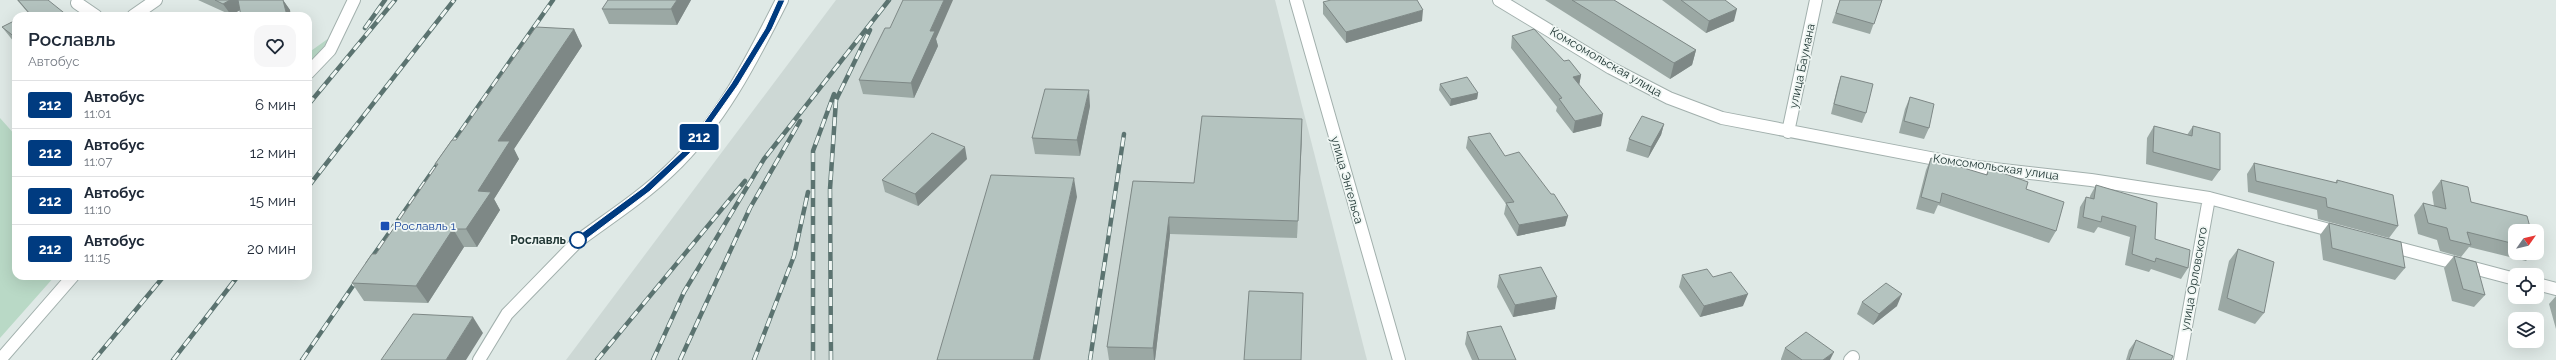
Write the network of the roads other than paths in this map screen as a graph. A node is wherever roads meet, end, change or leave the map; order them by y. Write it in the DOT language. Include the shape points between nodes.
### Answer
graph roads {
  1 [pos="156,0"];
  2 [pos="354,0"];
  3 [pos="782,0"];
  4 [pos="1296,0"];
  5 [pos="1499,0"];
  6 [pos="1816,0"];
  7 [pos="77,3"];
  8 [pos="90,12"];
  9 [pos="139,12"];
  10 [pos="312,69"];
  11 [pos="1788,132"];
  12 [pos="2208,198"];
  13 [pos="2354,236"];
  14 [pos="2377,242"];
  15 [pos="2508,277"];
  16 [pos="70,280"];
  17 [pos="2544,286"];
  18 [pos="2556,290"];
  19 [pos="0,360"];
  20 [pos="479,360"];
  21 [pos="1399,360"];
  22 [pos="2180,360"];
  1 -- 9 [label="street"];
  2 -- 10 [label="street" via="330,50"];
  3 -- 20 [label="street" via="768,29 734,85 687,151 647,189 578,240 507,314"];
  4 -- 21 [label="street, улица Энгельса"];
  5 -- 11 [label="street, Комсомольская улица" via="1611,68 1669,98 1722,118"];
  6 -- 11 [label="street, улица Баумана"];
  7 -- 8 [label="street"];
  11 -- 12 [label="street, Комсомольская улица" via="1977,167 2091,180"];
  12 -- 13 [label="street, Комсомольская улица"];
  12 -- 22 [label="street, улица Орловского"];
  14 -- 15 [label="street"];
  16 -- 19 [label="street"];
  17 -- 18 [label="street"];
}
